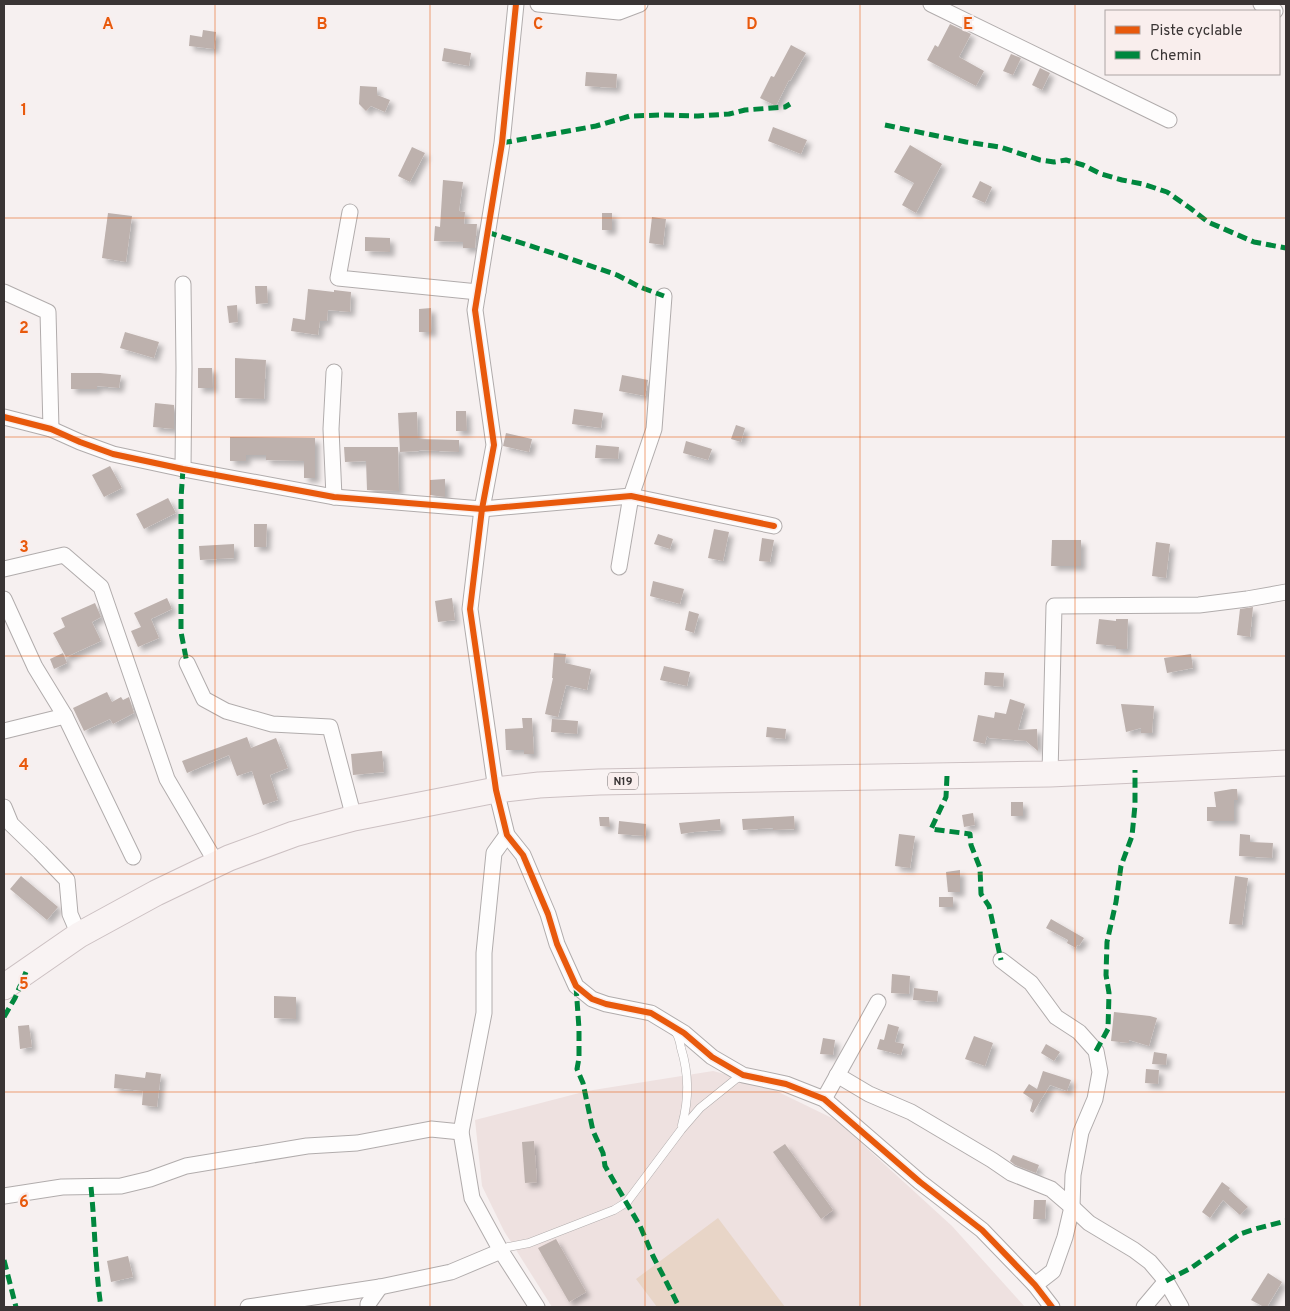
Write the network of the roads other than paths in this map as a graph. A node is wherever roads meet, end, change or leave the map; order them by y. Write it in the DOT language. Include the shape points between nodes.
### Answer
graph roads {
  1 [pos="516,4"];
  2 [pos="538,4"];
  3 [pos="640,4"];
  4 [pos="931,4"];
  5 [pos="1260,4"];
  6 [pos="1273,10"];
  7 [pos="1169,120"];
  8 [pos="350,212"];
  9 [pos="183,284"];
  10 [pos="4,292"];
  11 [pos="478,292"];
  12 [pos="664,296"];
  13 [pos="334,372"];
  14 [pos="4,417"];
  15 [pos="51,429"];
  16 [pos="183,469"];
  17 [pos="631,496"];
  18 [pos="334,498"];
  19 [pos="482,509"];
  20 [pos="774,526"];
  21 [pos="619,568"];
  22 [pos="4,569"];
  23 [pos="1286,592"];
  24 [pos="4,599"];
  25 [pos="187,663"];
  26 [pos="65,716"];
  27 [pos="4,731"];
  28 [pos="1286,763"];
  29 [pos="1050,774"];
  30 [pos="496,790"];
  31 [pos="4,807"];
  32 [pos="354,818"];
  33 [pos="507,835"];
  34 [pos="133,857"];
  35 [pos="217,864"];
  36 [pos="79,935"];
  37 [pos="1001,960"];
  38 [pos="4,986"];
  39 [pos="878,1002"];
  40 [pos="669,1025"];
  41 [pos="743,1075"];
  42 [pos="837,1075"];
  43 [pos="824,1100"];
  44 [pos="681,1130"];
  45 [pos="461,1132"];
  46 [pos="4,1196"];
  47 [pos="1072,1207"];
  48 [pos="501,1251"];
  49 [pos="1166,1281"];
  50 [pos="1035,1285"];
  51 [pos="380,1287"];
  52 [pos="248,1307"];
  53 [pos="368,1307"];
  54 [pos="537,1307"];
  55 [pos="1052,1307"];
  56 [pos="1144,1307"];
  57 [pos="1181,1307"];
  1 -- 11 [label="street" via="502,143"];
  2 -- 3 [label="street" via="618,12"];
  4 -- 7 [label="street"];
  5 -- 6 [label="street"];
  8 -- 11 [label="street" via="338,278"];
  9 -- 16 [label="street"];
  10 -- 15 [label="street" via="48,312"];
  11 -- 19 [label="street" via="475,310 494,445"];
  12 -- 17 [label="street" via="654,429"];
  13 -- 18 [label="street" via="331,429"];
  14 -- 15 [label="street"];
  15 -- 16 [label="street" via="112,454"];
  16 -- 18 [label="street"];
  17 -- 19 [label="street"];
  17 -- 20 [label="street"];
  17 -- 21 [label="street"];
  18 -- 19 [label="street"];
  19 -- 30 [label="street" via="470,610"];
  22 -- 35 [label="street" via="64,555 101,587 167,779"];
  23 -- 29 [label="street" via="1199,605 1054,606"];
  24 -- 26 [label="street" via="35,667"];
  25 -- 32 [label="street" via="204,700 226,711 272,724 330,727"];
  26 -- 27 [label="street"];
  26 -- 34 [label="street"];
  28 -- 29 [label="main road, N19"];
  29 -- 30 [label="main road, N19" via="599,782"];
  30 -- 32 [label="main road, N19"];
  30 -- 33 [label="street"];
  31 -- 36 [label="street" via="10,824 67,880 70,914"];
  32 -- 35 [label="main road, N19" via="294,834"];
  33 -- 40 [label="street" via="523,855 576,986 592,999 651,1013"];
  33 -- 45 [label="street" via="494,853 484,953 484,1013"];
  35 -- 36 [label="main road, N19"];
  36 -- 38 [label="main road, N19"];
  37 -- 47 [label="street" via="1031,983 1056,1017 1079,1032 1096,1051 1100,1072 1095,1099 1082,1132"];
  39 -- 42 [label="street"];
  40 -- 41 [label="street"];
  40 -- 44 [label="lane" via="677,1034 685,1060 688,1088"];
  41 -- 43 [label="street" via="786,1084"];
  41 -- 44 [label="lane" via="700,1108"];
  42 -- 43 [label="street"];
  42 -- 47 [label="street" via="869,1094 911,1112 1011,1173 1051,1190"];
  43 -- 50 [label="street" via="982,1230"];
  44 -- 48 [label="lane" via="627,1202 614,1210"];
  45 -- 46 [label="street" via="431,1129 357,1143 307,1146 186,1166 121,1186 62,1187"];
  45 -- 48 [label="street" via="472,1198"];
  47 -- 49 [label="street" via="1089,1224 1150,1262"];
  47 -- 50 [label="street" via="1053,1271"];
  48 -- 51 [label="street" via="451,1272"];
  48 -- 54 [label="street"];
  49 -- 56 [label="street"];
  49 -- 57 [label="street"];
  50 -- 55 [label="street"];
  51 -- 52 [label="street"];
  51 -- 53 [label="street"];
}
